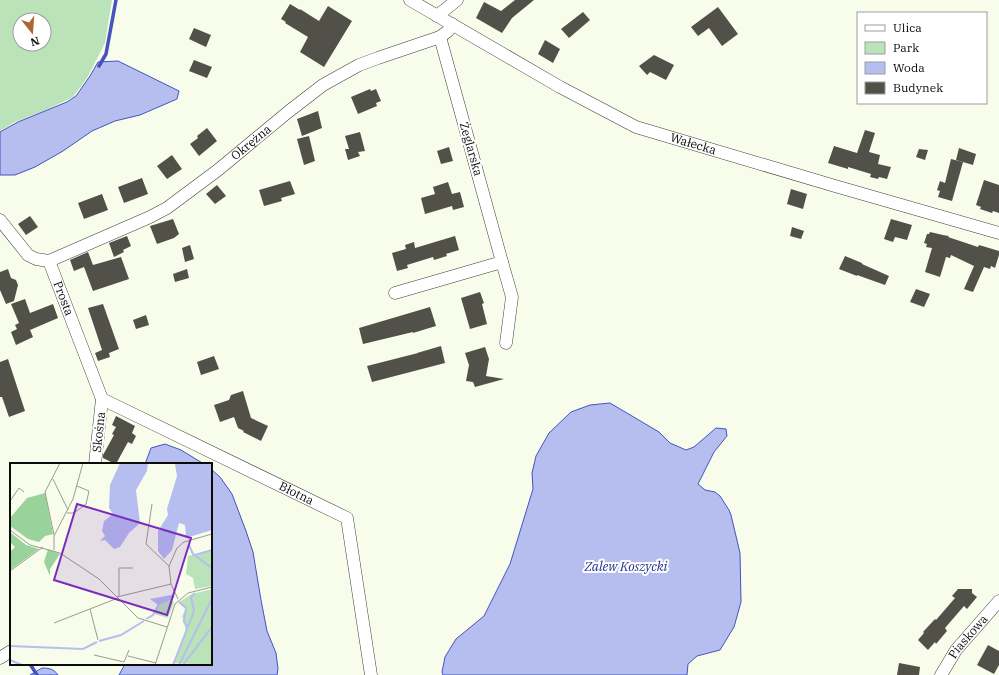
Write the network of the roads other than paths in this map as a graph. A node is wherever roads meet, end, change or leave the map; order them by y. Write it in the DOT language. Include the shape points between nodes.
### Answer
graph roads {
  1 [pos="410,0"];
  2 [pos="457,0"];
  3 [pos="437,16"];
  4 [pos="452,24"];
  5 [pos="440,36"];
  6 [pos="0,220"];
  7 [pos="999,233"];
  8 [pos="49,261"];
  9 [pos="502,262"];
  10 [pos="395,293"];
  11 [pos="506,343"];
  12 [pos="102,399"];
  13 [pos="95,463"];
  14 [pos="999,601"];
  15 [pos="10,652"];
  16 [pos="0,658"];
  17 [pos="371,675"];
  18 [pos="940,675"];
  1 -- 3 [label="street, Wałecka"];
  2 -- 3 [label="street"];
  3 -- 4 [label="street, Wałecka"];
  4 -- 5 [label="street, Okrężna" via="448,31"];
  4 -- 7 [label="street, Wałecka" via="560,87 636,127"];
  5 -- 8 [label="street, Okrężna" via="359,65 323,85 167,208 150,218"];
  5 -- 9 [label="street, Żeglarska"];
  6 -- 8 [label="street" via="28,255"];
  8 -- 12 [label="street, Prosta"];
  9 -- 10 [label="street"];
  9 -- 11 [label="street, Żeglarska" via="512,297"];
  12 -- 13 [label="street, Skośna"];
  12 -- 17 [label="street, Błotna" via="347,518"];
  14 -- 18 [label="street, Piaskowa" via="956,650"];
  15 -- 16 [label="street"];
}
